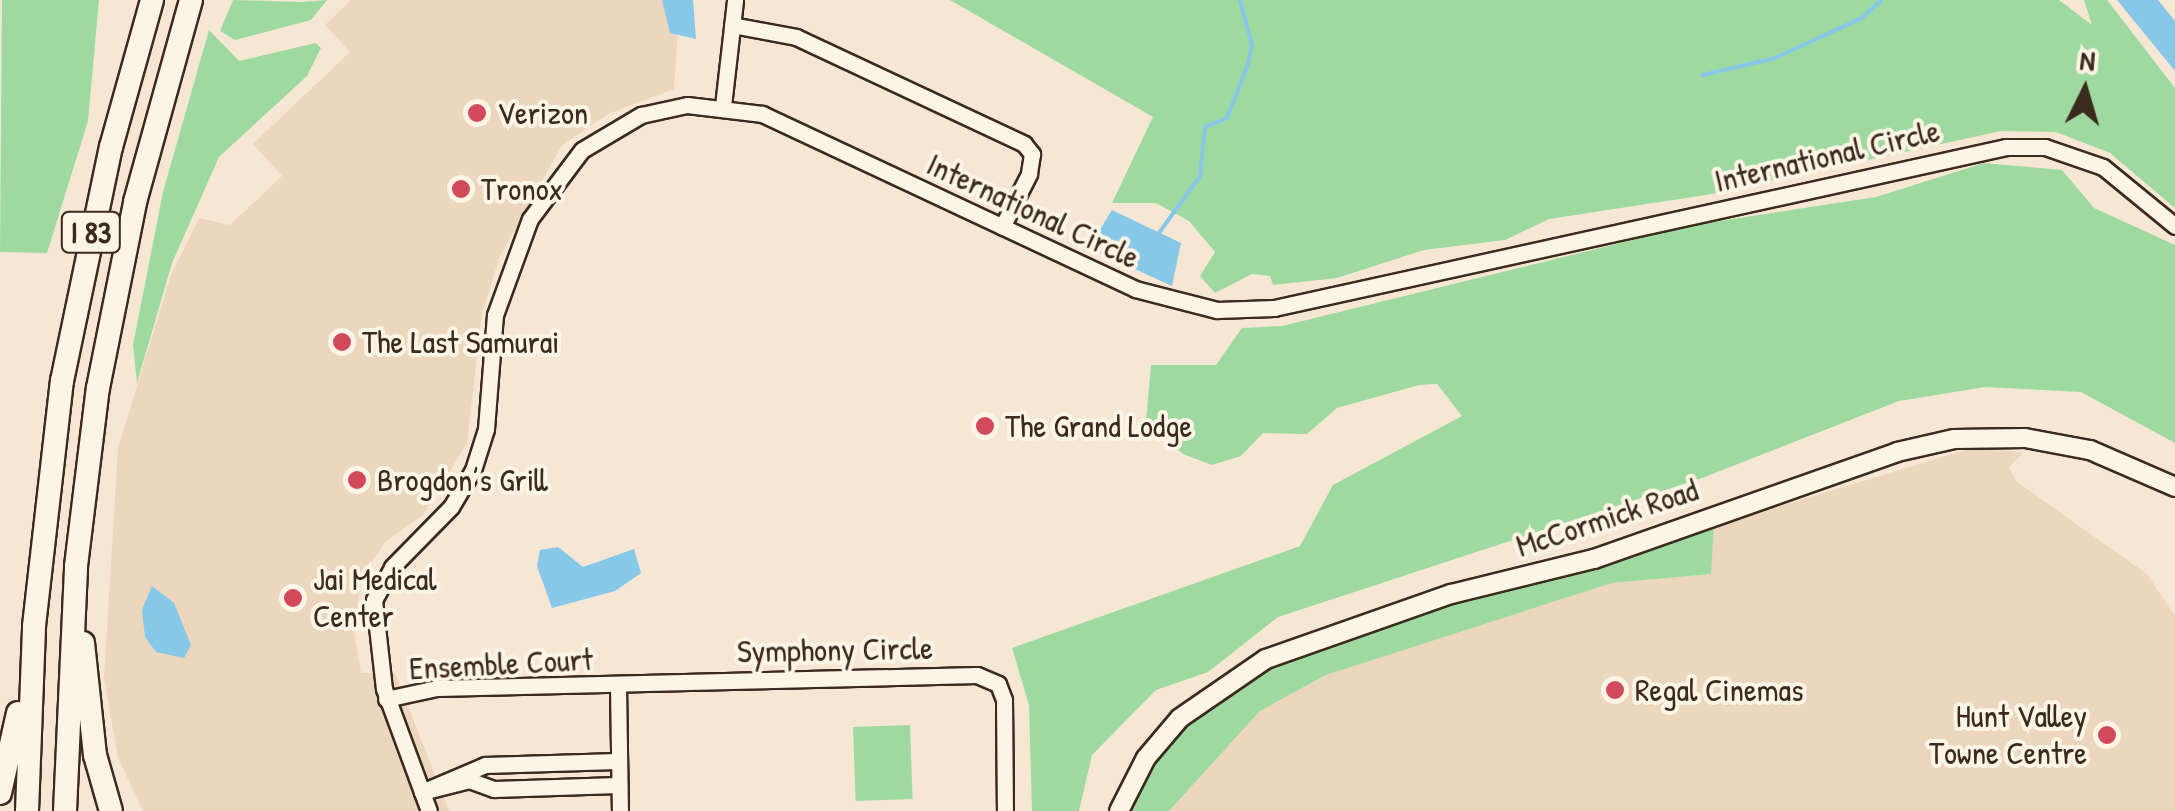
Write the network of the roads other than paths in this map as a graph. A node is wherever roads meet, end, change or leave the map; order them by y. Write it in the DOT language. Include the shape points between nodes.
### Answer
graph roads {
  1 [pos="152,0"];
  2 [pos="191,0"];
  3 [pos="735,0"];
  4 [pos="732,25"];
  5 [pos="723,106"];
  6 [pos="2175,226"];
  7 [pos="1002,227"];
  8 [pos="2175,487"];
  9 [pos="76,566"];
  10 [pos="34,626"];
  11 [pos="618,686"];
  12 [pos="386,699"];
  13 [pos="617,761"];
  14 [pos="468,775"];
  15 [pos="618,785"];
  16 [pos="422,792"];
  17 [pos="0,793"];
  18 [pos="27,811"];
  19 [pos="64,811"];
  20 [pos="111,811"];
  21 [pos="429,811"];
  22 [pos="620,811"];
  23 [pos="1005,811"];
  24 [pos="1119,811"];
  1 -- 10 [label="highway, I 83" via="72,326"];
  2 -- 9 [label="highway, I 83" via="122,260"];
  3 -- 4 [label="street"];
  4 -- 5 [label="street"];
  4 -- 7 [label="street" via="796,37 1024,144 1032,154 1029,174"];
  5 -- 7 [label="street, International Circle" via="780,121"];
  5 -- 12 [label="street, International Circle" via="661,109 610,130 568,164 530,219 496,315 486,430 474,470 451,507 400,555 374,600 374,645"];
  6 -- 7 [label="street, International Circle" via="2104,166 2045,147 2006,146 1250,311 1154,297"];
  8 -- 24 [label="main road, McCormick Road" via="2090,450 2025,438 1954,439 1897,452 1594,560 1451,594 1266,659 1180,718 1146,758"];
  9 -- 19 [label="highway, I 83"];
  9 -- 20 [label="highway" via="84,574 87,696"];
  10 -- 17 [label="highway"];
  10 -- 18 [label="highway, I 83"];
  11 -- 12 [label="street, Ensemble Court" via="437,688"];
  11 -- 13 [label="street"];
  11 -- 23 [label="street, Symphony Circle" via="985,676 1004,700"];
  12 -- 16 [label="street, International Circle"];
  13 -- 14 [label="street"];
  13 -- 15 [label="street"];
  14 -- 15 [label="street" via="494,789"];
  14 -- 16 [label="street"];
  15 -- 22 [label="street"];
  16 -- 21 [label="street, International Circle"];
}
